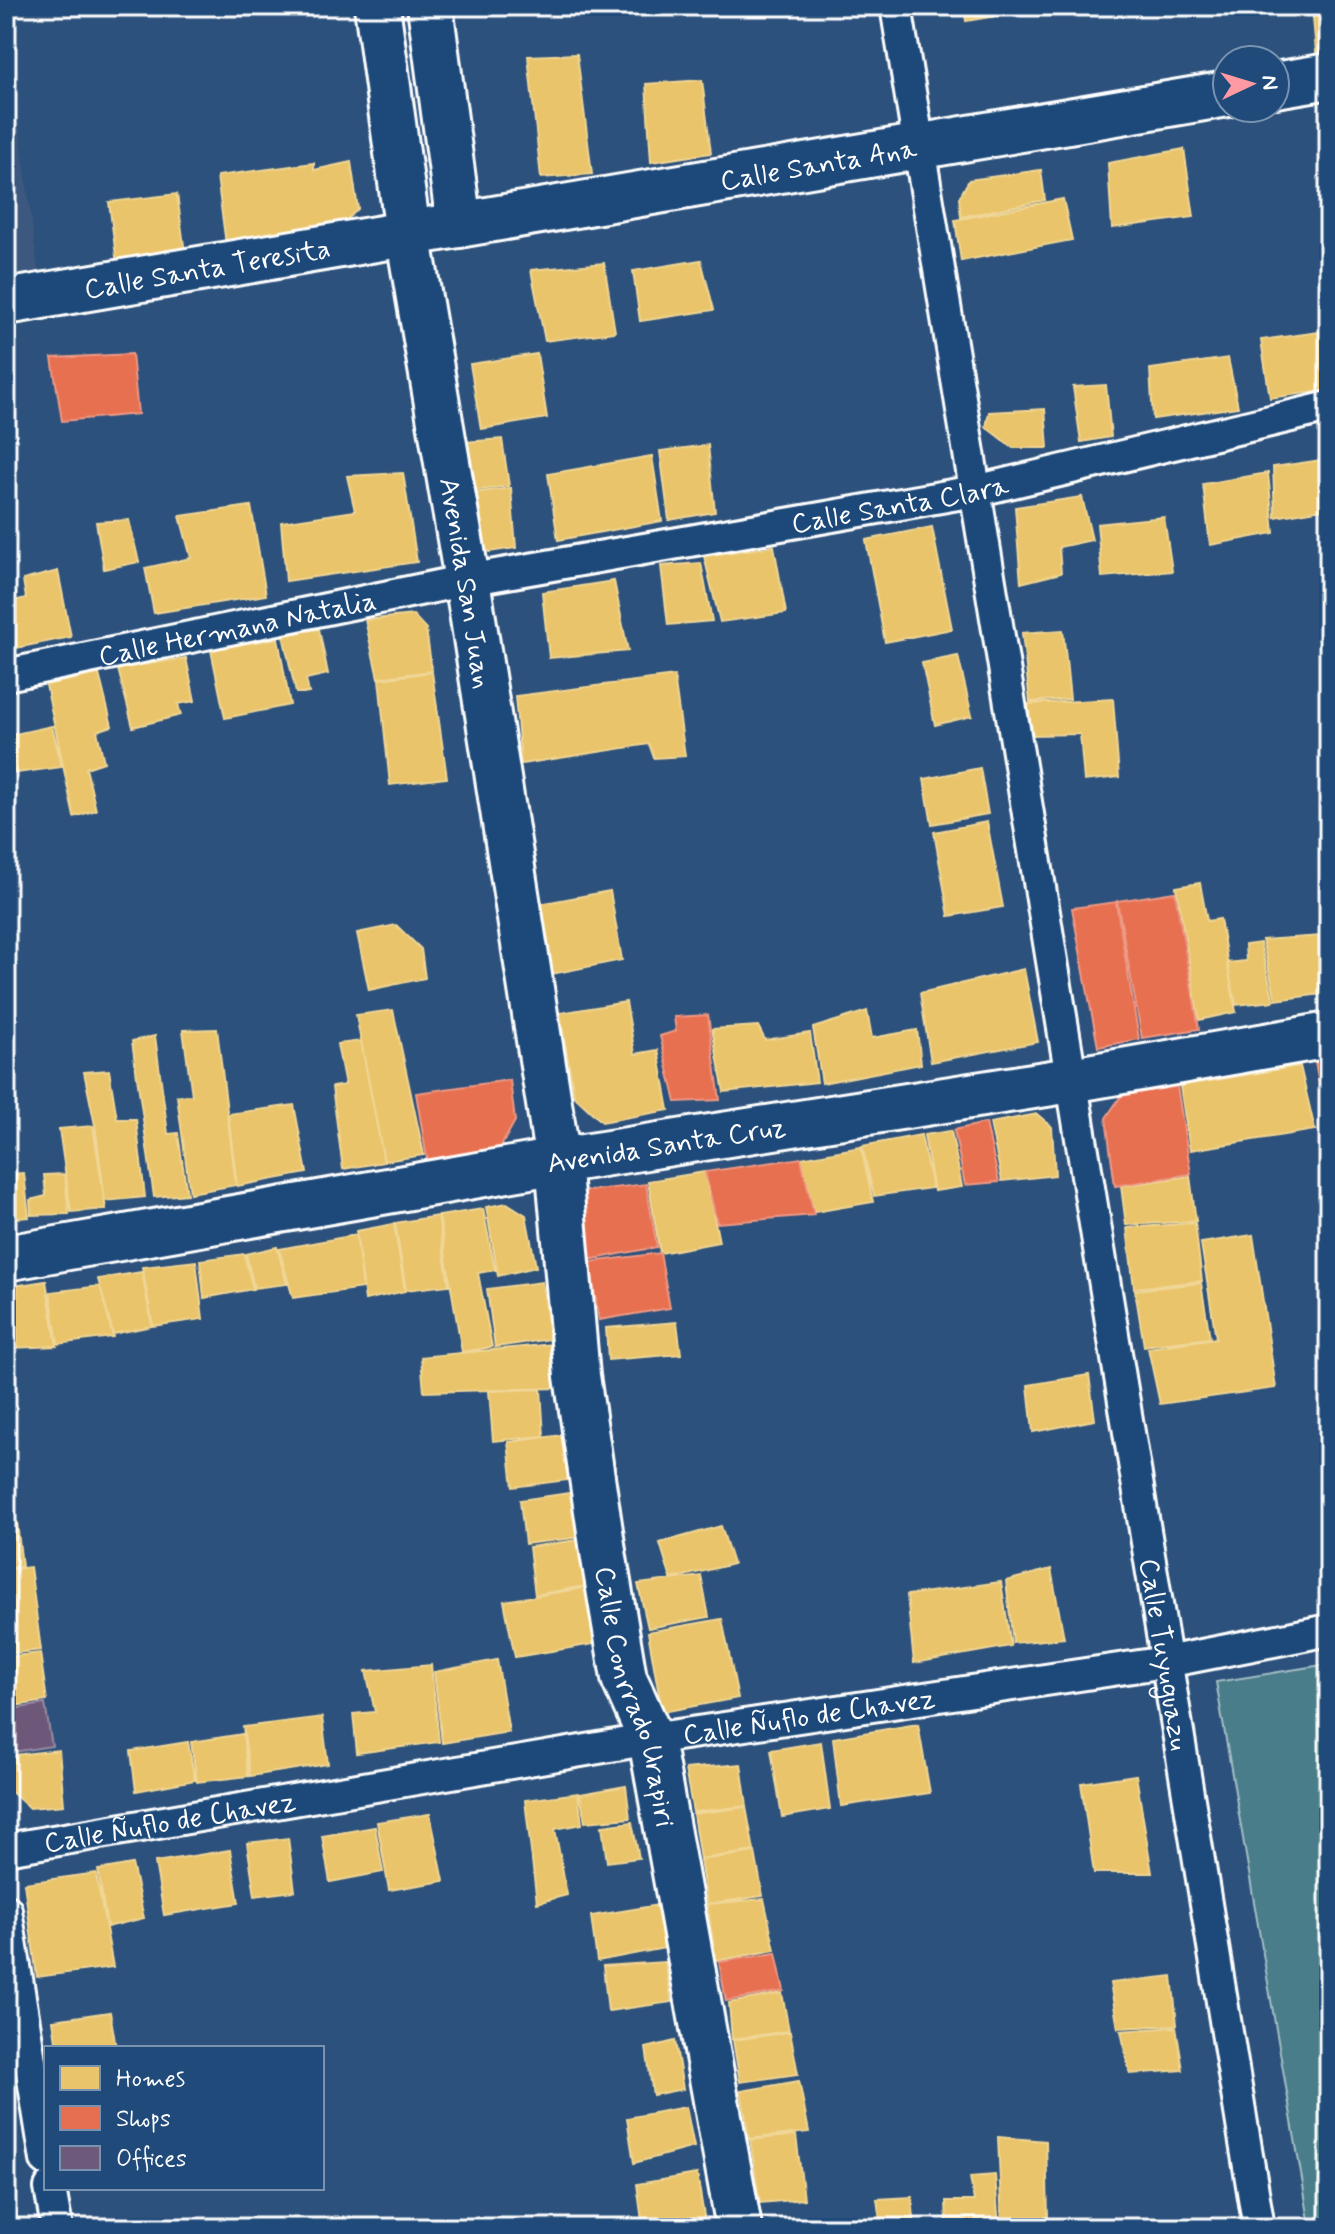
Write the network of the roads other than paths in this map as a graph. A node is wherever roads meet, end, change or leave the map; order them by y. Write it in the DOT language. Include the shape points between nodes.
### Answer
graph roads {
  1 [pos="377,6"];
  2 [pos="430,6"];
  3 [pos="896,6"];
  4 [pos="1329,76"];
  5 [pos="1291,82"];
  6 [pos="1211,97"];
  7 [pos="919,146"];
  8 [pos="459,225"];
  9 [pos="408,233"];
  10 [pos="6,302"];
  11 [pos="1329,407"];
  12 [pos="975,491"];
  13 [pos="467,580"];
  14 [pos="6,675"];
  15 [pos="1329,1035"];
  16 [pos="1071,1080"];
  17 [pos="558,1161"];
  18 [pos="6,1258"];
  19 [pos="1329,1630"];
  20 [pos="1166,1662"];
  21 [pos="651,1739"];
  22 [pos="6,1849"];
  23 [pos="6,1910"];
  24 [pos="44,2148"];
  25 [pos="50,2190"];
  26 [pos="57,2228"];
  27 [pos="739,2228"];
  28 [pos="1259,2228"];
  1 -- 9 [label="street, Avenida San Juan"];
  2 -- 8 [label="street"];
  3 -- 7 [label="street, Calle Tuyuguazu"];
  4 -- 5 [label="street"];
  6 -- 7 [label="street, Calle Santa Ana"];
  7 -- 8 [label="street, Calle Santa Ana"];
  7 -- 12 [label="street, Calle Tuyuguazu"];
  8 -- 9 [label="street, Calle Santa Ana"];
  9 -- 10 [label="street, Calle Santa Teresita"];
  9 -- 13 [label="street, Avenida San Juan"];
  11 -- 12 [label="street, Calle Santa Clara"];
  12 -- 13 [label="street, Calle Santa Clara"];
  12 -- 16 [label="street, Calle Tuyuguazu"];
  13 -- 14 [label="street, Calle Hermana Natalia"];
  13 -- 17 [label="street, Avenida San Juan"];
  15 -- 16 [label="street, Avenida Santa Cruz"];
  16 -- 17 [label="street, Avenida Santa Cruz"];
  16 -- 20 [label="street, Calle Tuyuguazu"];
  17 -- 18 [label="street, Avenida Santa Cruz"];
  17 -- 21 [label="street, Calle Conrrado Urapiri" via="577,1376 604,1558 624,1678"];
  19 -- 20 [label="street, Calle Ñuflo de Chavez"];
  20 -- 21 [label="street, Calle Ñuflo de Chavez"];
  20 -- 28 [label="street, Calle Tuyuguazu"];
  21 -- 22 [label="street, Calle Ñuflo de Chavez"];
  21 -- 27 [label="street, Calle Conrrado Urapiri"];
  23 -- 24 [label="street"];
  25 -- 26 [label="street"];
}
